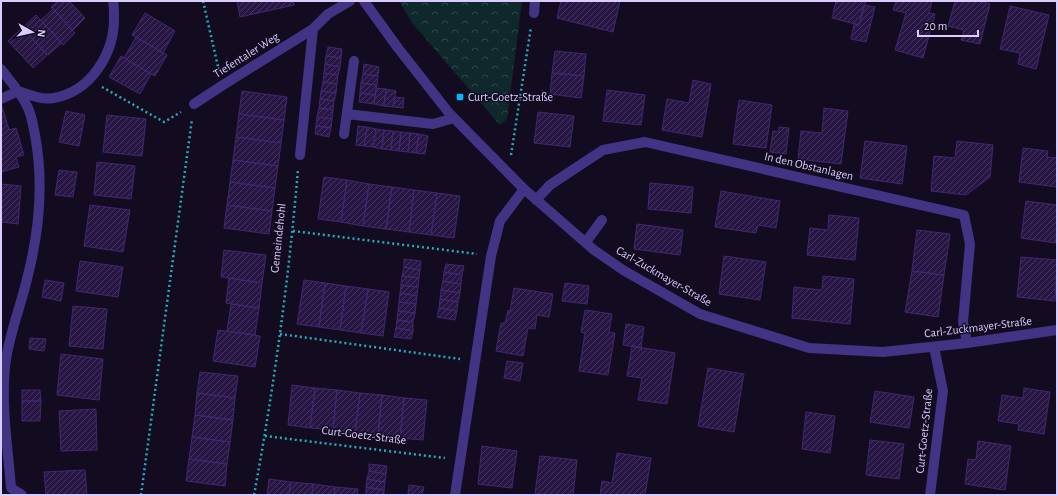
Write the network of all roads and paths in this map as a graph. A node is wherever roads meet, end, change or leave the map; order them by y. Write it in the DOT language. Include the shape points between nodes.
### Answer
graph roads {
  1 [pos="113,1"];
  2 [pos="203,1"];
  3 [pos="350,1"];
  4 [pos="364,1"];
  5 [pos="535,1"];
  6 [pos="534,13"];
  7 [pos="313,29"];
  8 [pos="354,61"];
  9 [pos="1,69"];
  10 [pos="90,80"];
  11 [pos="223,85"];
  12 [pos="18,92"];
  13 [pos="1,99"];
  14 [pos="194,104"];
  15 [pos="347,114"];
  16 [pos="454,118"];
  17 [pos="344,134"];
  18 [pos="300,155"];
  19 [pos="511,157"];
  20 [pos="524,190"];
  21 [pos="536,200"];
  22 [pos="602,220"];
  23 [pos="293,231"];
  24 [pos="586,242"];
  25 [pos="491,256"];
  26 [pos="1057,330"];
  27 [pos="280,334"];
  28 [pos="967,343"];
  29 [pos="934,346"];
  30 [pos="475,361"];
  31 [pos="265,436"];
  32 [pos="460,460"];
  33 [pos="22,495"];
  34 [pos="141,495"];
  35 [pos="254,495"];
  36 [pos="455,495"];
  37 [pos="930,495"];
  1 -- 10 [label="street" via="114,30 108,52"];
  2 -- 11 [label="path"];
  3 -- 7 [label="street" via="328,14"];
  4 -- 16 [label="street, Carl-Zuckmayer-Straße"];
  5 -- 6 [label="street"];
  6 -- 19 [label="path"];
  7 -- 11 [label="street, Tiefentaler Weg"];
  7 -- 18 [label="street"];
  8 -- 15 [label="street"];
  9 -- 12 [label="street"];
  10 -- 12 [label="street" via="69,94 53,98 37,98"];
  10 -- 14 [label="path" via="164,122"];
  11 -- 14 [label="street, Tiefentaler Weg"];
  12 -- 13 [label="street"];
  12 -- 33 [label="street" via="28,106 33,123 40,182 30,265 8,344 5,368 4,404 11,488"];
  14 -- 34 [label="path"];
  15 -- 16 [label="street" via="434,124"];
  15 -- 17 [label="street"];
  16 -- 20 [label="street, Carl-Zuckmayer-Straße"];
  18 -- 23 [label="path, Gemeindehohl"];
  20 -- 21 [label="street, Carl-Zuckmayer-Straße"];
  20 -- 25 [label="street" via="500,221"];
  21 -- 24 [label="street, Carl-Zuckmayer-Straße"];
  21 -- 28 [label="street, In den Obstanlagen" via="550,185 603,150 645,142 964,215 970,244 963,322"];
  22 -- 24 [label="street"];
  23 -- 25 [label="path"];
  23 -- 27 [label="path, Gemeindehohl"];
  24 -- 29 [label="street, Carl-Zuckmayer-Straße" via="623,270 700,314 809,348 883,352"];
  25 -- 30 [label="street"];
  26 -- 28 [label="street, Carl-Zuckmayer-Straße"];
  27 -- 30 [label="path"];
  27 -- 31 [label="path, Gemeindehohl"];
  28 -- 29 [label="street, Carl-Zuckmayer-Straße"];
  29 -- 37 [label="street, Curt-Goetz-Straße" via="943,391"];
  30 -- 32 [label="street"];
  31 -- 32 [label="path, Curt-Goetz-Straße"];
  31 -- 35 [label="path, Gemeindehohl"];
  32 -- 36 [label="street"];
}
